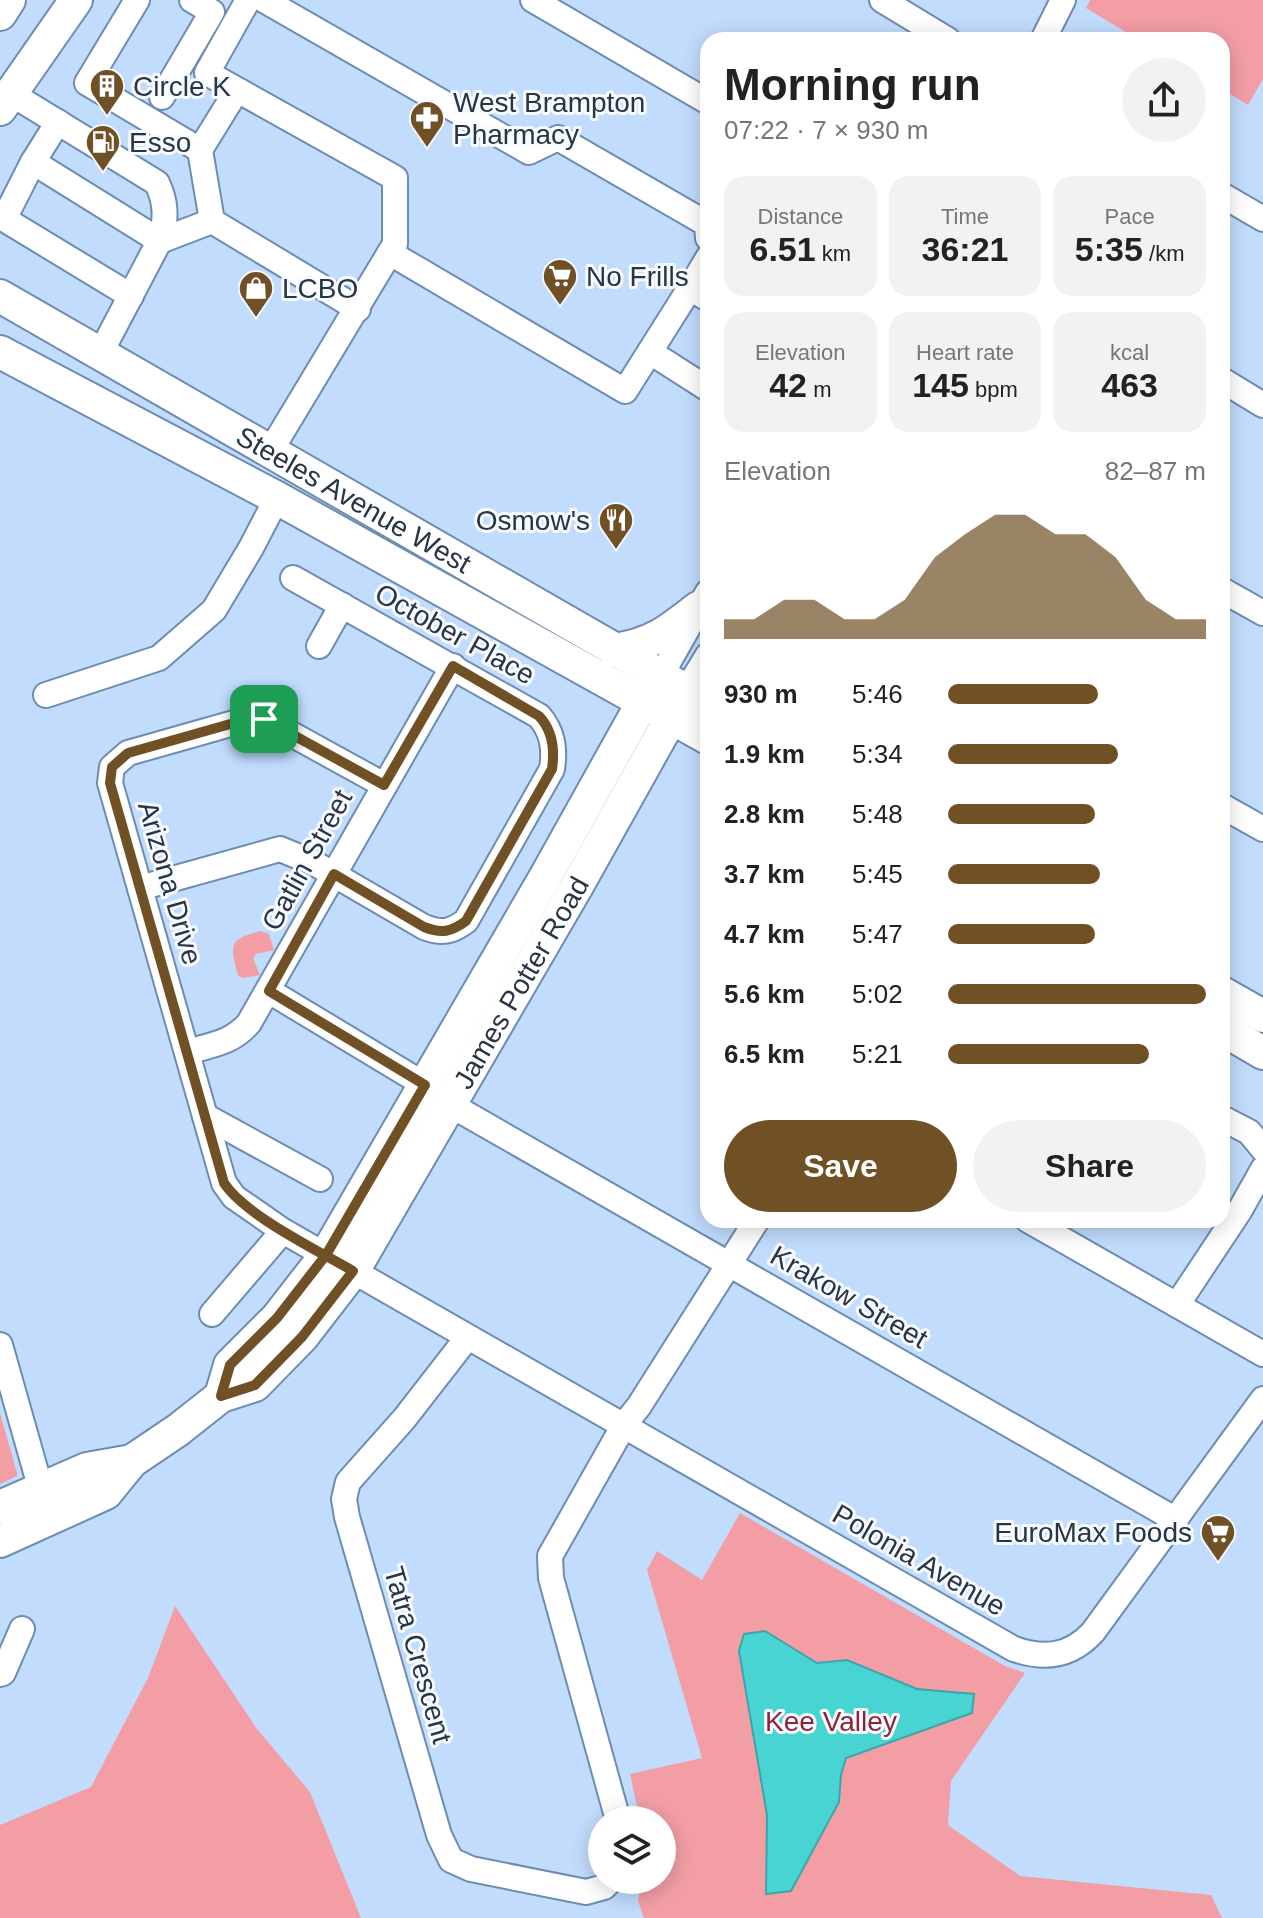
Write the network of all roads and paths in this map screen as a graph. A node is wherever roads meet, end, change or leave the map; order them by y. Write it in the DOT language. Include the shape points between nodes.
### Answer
graph roads {
  1 [pos="9,0"];
  2 [pos="76,0"];
  3 [pos="137,0"];
  4 [pos="248,0"];
  5 [pos="264,0"];
  6 [pos="533,0"];
  7 [pos="882,0"];
  8 [pos="1063,0"];
  9 [pos="202,6"];
  10 [pos="0,14"];
  11 [pos="935,32"];
  12 [pos="1047,32"];
  13 [pos="183,61"];
  14 [pos="207,73"];
  15 [pos="237,90"];
  16 [pos="162,97"];
  17 [pos="700,97"];
  18 [pos="5,101"];
  19 [pos="58,122"];
  20 [pos="200,150"];
  21 [pos="33,162"];
  22 [pos="1230,200"];
  23 [pos="1263,219"];
  24 [pos="700,220"];
  25 [pos="212,221"];
  26 [pos="160,241"];
  27 [pos="390,253"];
  28 [pos="0,283"];
  29 [pos="699,294"];
  30 [pos="0,296"];
  31 [pos="131,296"];
  32 [pos="358,309"];
  33 [pos="32,314"];
  34 [pos="0,352"];
  35 [pos="650,352"];
  36 [pos="100,354"];
  37 [pos="700,384"];
  38 [pos="1230,385"];
  39 [pos="1263,405"];
  40 [pos="271,450"];
  41 [pos="277,498"];
  42 [pos="293,578"];
  43 [pos="1230,594"];
  44 [pos="700,602"];
  45 [pos="342,605"];
  46 [pos="700,610"];
  47 [pos="1263,613"];
  48 [pos="319,646"];
  49 [pos="614,650"];
  50 [pos="574,663"];
  51 [pos="700,665"];
  52 [pos="453,666"];
  53 [pos="46,695"];
  54 [pos="674,698"];
  55 [pos="700,729"];
  56 [pos="700,749"];
  57 [pos="609,764"];
  58 [pos="384,785"];
  59 [pos="632,790"];
  60 [pos="1230,810"];
  61 [pos="1263,829"];
  62 [pos="334,874"];
  63 [pos="140,888"];
  64 [pos="269,991"];
  65 [pos="1230,997"];
  66 [pos="1263,1016"];
  67 [pos="1230,1034"];
  68 [pos="187,1052"];
  69 [pos="1263,1053"];
  70 [pos="437,1094"];
  71 [pos="205,1116"];
  72 [pos="1230,1122"];
  73 [pos="1263,1149"];
  74 [pos="1263,1169"];
  75 [pos="320,1179"];
  76 [pos="1230,1225"];
  77 [pos="752,1228"];
  78 [pos="1042,1228"];
  79 [pos="1228,1228"];
  80 [pos="283,1231"];
  81 [pos="326,1255"];
  82 [pos="730,1263"];
  83 [pos="353,1271"];
  84 [pos="1177,1305"];
  85 [pos="212,1314"];
  86 [pos="467,1338"];
  87 [pos="0,1345"];
  88 [pos="1263,1354"];
  89 [pos="221,1396"];
  90 [pos="1263,1399"];
  91 [pos="624,1425"];
  92 [pos="45,1505"];
  93 [pos="0,1507"];
  94 [pos="1176,1520"];
  95 [pos="0,1541"];
  96 [pos="22,1629"];
  97 [pos="0,1674"];
  98 [pos="614,1806"];
  99 [pos="588,1891"];
  1 -- 10 [label="main road"];
  2 -- 18 [label="main road"];
  3 -- 20 [label="street" via="87,83"];
  4 -- 14 [label="street"];
  5 -- 24 [label="street" via="529,152 558,138"];
  6 -- 17 [label="street"];
  7 -- 11 [label="street"];
  8 -- 12 [label="street"];
  9 -- 13 [label="street"];
  13 -- 14 [label="street"];
  13 -- 16 [label="street"];
  14 -- 15 [label="street"];
  15 -- 20 [label="street"];
  15 -- 27 [label="street" via="395,178 395,244"];
  18 -- 19 [label="street"];
  19 -- 21 [label="street"];
  19 -- 26 [label="street" via="157,183 166,216"];
  20 -- 25 [label="street"];
  21 -- 26 [label="street"];
  21 -- 31 [label="street" via="4,219"];
  22 -- 23 [label="street"];
  25 -- 26 [label="street"];
  25 -- 32 [label="street"];
  26 -- 31 [label="street"];
  27 -- 32 [label="street"];
  27 -- 35 [label="street" via="625,391"];
  28 -- 33 [label="main road"];
  29 -- 35 [label="street"];
  30 -- 33 [label="main road, Steeles Avenue West"];
  31 -- 36 [label="street"];
  32 -- 40 [label="street"];
  33 -- 36 [label="main road, Steeles Avenue West"];
  34 -- 41 [label="main road, Steeles Avenue West"];
  35 -- 37 [label="street"];
  36 -- 40 [label="main road, Steeles Avenue West"];
  38 -- 39 [label="street"];
  40 -- 49 [label="main road, Steeles Avenue West"];
  41 -- 50 [label="main road, Steeles Avenue West"];
  41 -- 53 [label="street" via="214,610 159,658"];
  42 -- 45 [label="street, October Place"];
  43 -- 47 [label="street"];
  44 -- 49 [label="main road" via="655,640"];
  45 -- 48 [label="street, October Place"];
  45 -- 52 [label="street, October Place"];
  46 -- 54 [label="street"];
  49 -- 54 [label="main road, Steeles Avenue West"];
  50 -- 54 [label="main road, Steeles Avenue West"];
  50 -- 57 [label="main road" via="606,693 615,710 618,739"];
  51 -- 54 [label="street"];
  52 -- 58 [label="street, Gatlin Street"];
  52 -- 62 [label="street, October Place" via="539,716 555,751 552,769 466,921 439,933"];
  54 -- 55 [label="main road, Steeles Avenue West"];
  54 -- 57 [label="main road, James Potter Road"];
  54 -- 59 [label="main road, James Potter Road"];
  56 -- 59 [label="main road" via="677,755"];
  57 -- 70 [label="main road, James Potter Road"];
  58 -- 62 [label="street, Gatlin Street"];
  58 -- 63 [label="street, Arizona Drive" via="264,719 128,753 112,767 110,783"];
  59 -- 70 [label="main road, James Potter Road"];
  60 -- 61 [label="street"];
  62 -- 63 [label="street" via="280,849"];
  62 -- 64 [label="street, Gatlin Street"];
  63 -- 68 [label="street, Arizona Drive"];
  64 -- 68 [label="street, Gatlin Street" via="240,1033"];
  64 -- 70 [label="street, Krakow Street"];
  65 -- 66 [label="main road"];
  67 -- 69 [label="main road"];
  68 -- 71 [label="street, Arizona Drive"];
  70 -- 81 [label="main road, James Potter Road"];
  70 -- 82 [label="street, Krakow Street"];
  70 -- 83 [label="main road, James Potter Road"];
  71 -- 75 [label="street"];
  71 -- 80 [label="street, Arizona Drive" via="224,1183 234,1197"];
  72 -- 73 [label="street" via="1249,1132"];
  74 -- 76 [label="street"];
  77 -- 82 [label="street"];
  78 -- 84 [label="street"];
  79 -- 84 [label="street"];
  80 -- 81 [label="street, Arizona Drive"];
  80 -- 85 [label="street"];
  81 -- 83 [label="street"];
  81 -- 89 [label="main road, James Potter Road" via="277,1318 230,1365"];
  82 -- 91 [label="street"];
  82 -- 94 [label="street, Krakow Street"];
  83 -- 86 [label="street"];
  83 -- 89 [label="main road, James Potter Road" via="302,1337 255,1385"];
  84 -- 88 [label="street"];
  86 -- 91 [label="street, Polonia Avenue"];
  86 -- 99 [label="street, Tatra Crescent" via="348,1482 347,1517 439,1835 451,1860 471,1869"];
  87 -- 92 [label="street"];
  89 -- 92 [label="main road, James Potter Road" via="132,1461 106,1493"];
  90 -- 94 [label="street, Polonia Avenue"];
  91 -- 94 [label="street, Polonia Avenue" via="1014,1649 1039,1656 1056,1655 1086,1639"];
  91 -- 98 [label="street" via="550,1556 551,1578"];
  92 -- 93 [label="main road, James Potter Road"];
  92 -- 95 [label="main road, James Potter Road"];
  96 -- 97 [label="street"];
}
